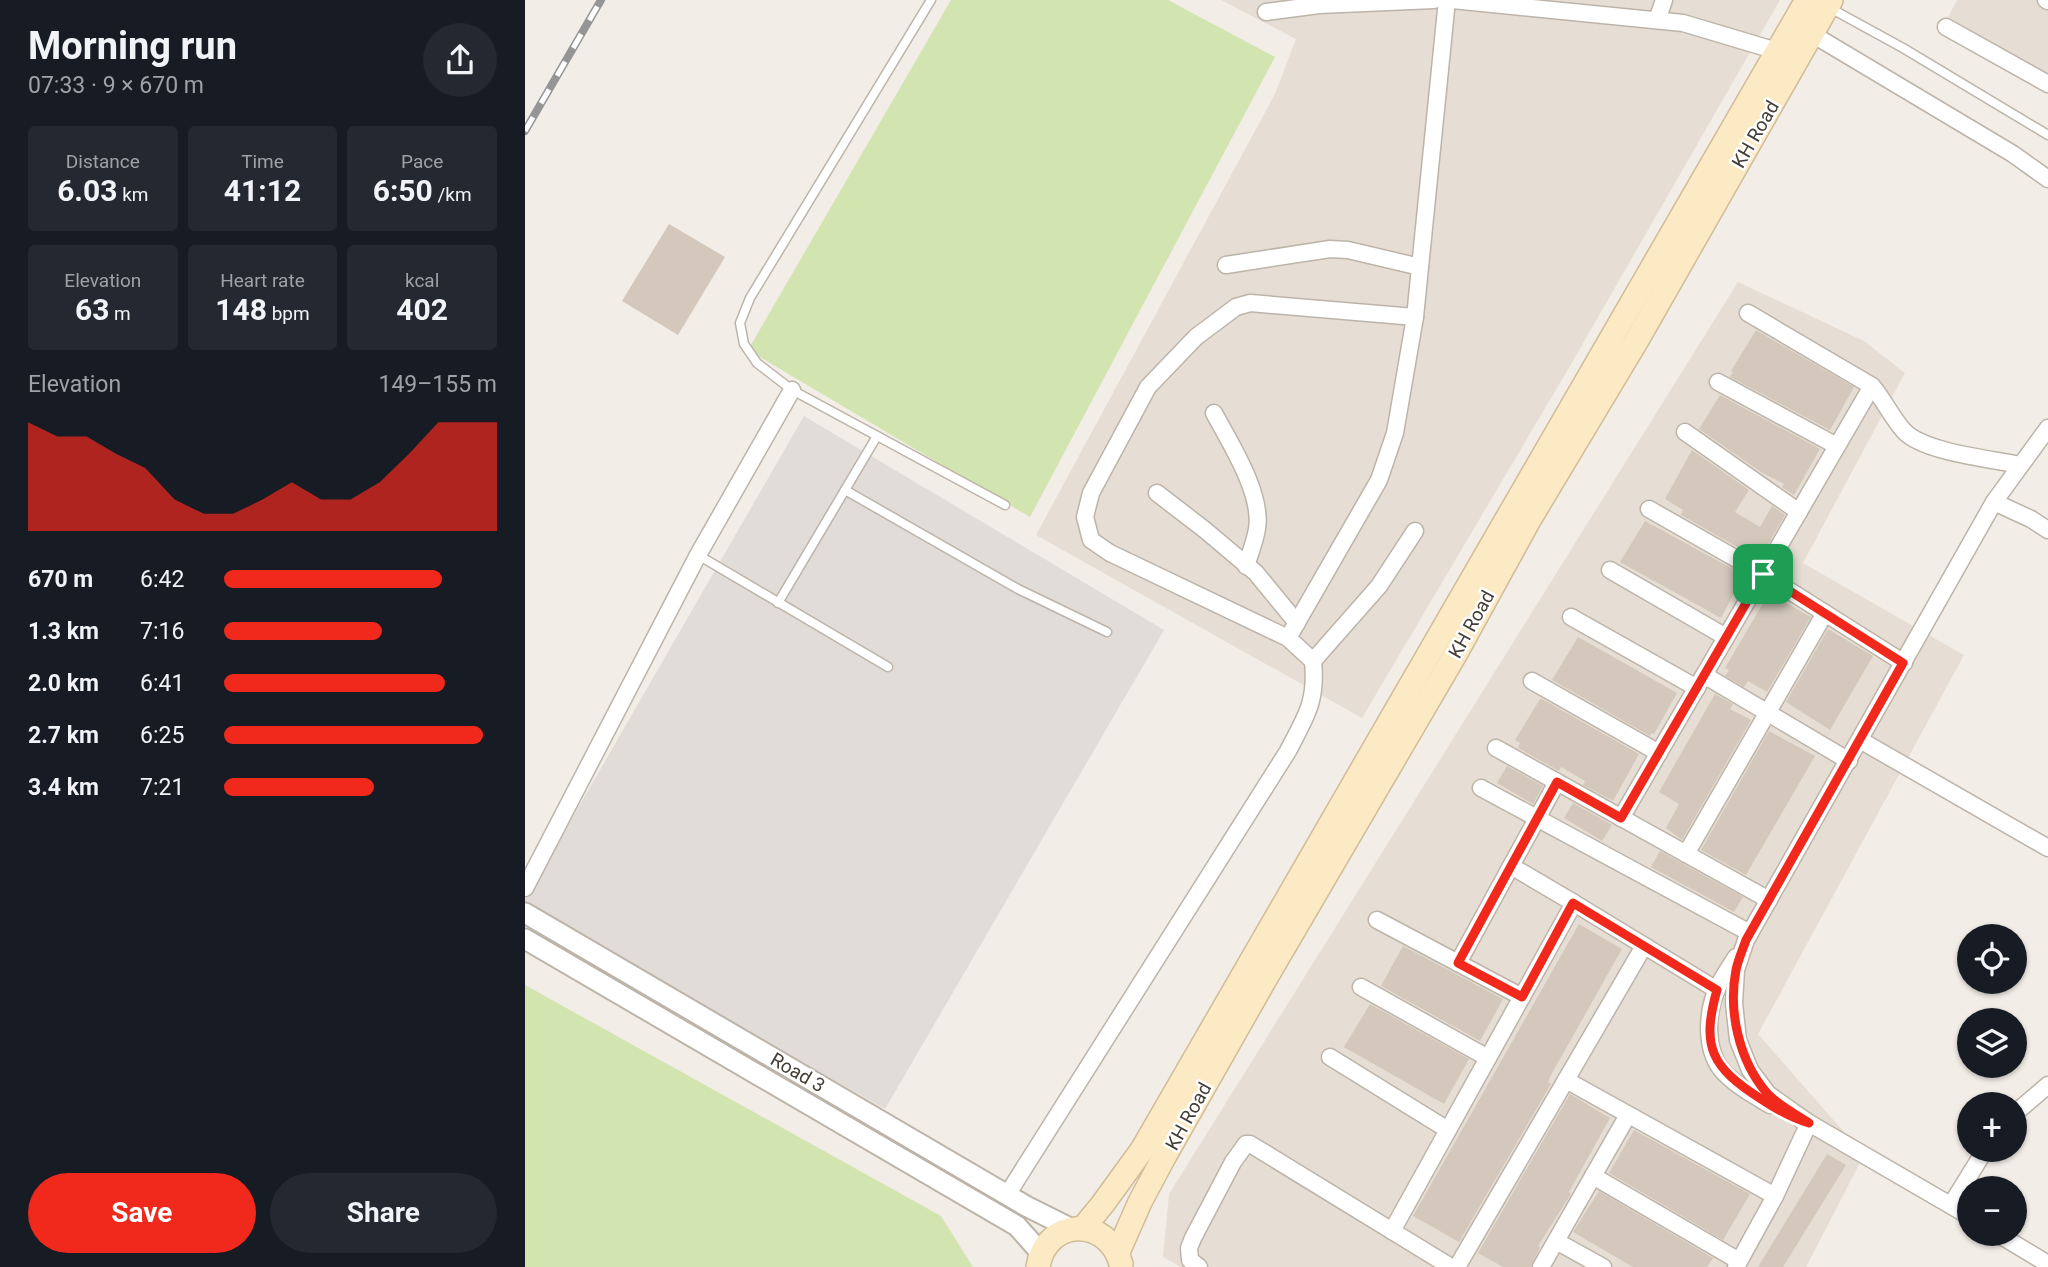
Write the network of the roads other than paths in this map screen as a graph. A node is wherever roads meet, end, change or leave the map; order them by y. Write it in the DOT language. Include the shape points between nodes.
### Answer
graph roads {
  1 [pos="931,0"];
  2 [pos="1434,0"];
  3 [pos="1447,0"];
  4 [pos="1453,0"];
  5 [pos="1664,0"];
  6 [pos="1319,2"];
  7 [pos="1821,2"];
  8 [pos="1597,7"];
  9 [pos="1266,12"];
  10 [pos="1657,20"];
  11 [pos="1946,27"];
  12 [pos="1803,29"];
  13 [pos="1777,51"];
  14 [pos="2048,84"];
  15 [pos="2048,135"];
  16 [pos="2048,179"];
  17 [pos="1226,265"];
  18 [pos="1420,267"];
  19 [pos="1748,313"];
  20 [pos="1415,317"];
  21 [pos="1718,382"];
  22 [pos="1872,386"];
  23 [pos="792,390"];
  24 [pos="1214,413"];
  25 [pos="2048,428"];
  26 [pos="1685,432"];
  27 [pos="877,436"];
  28 [pos="1837,446"];
  29 [pos="2020,465"];
  30 [pos="845,490"];
  31 [pos="1157,493"];
  32 [pos="1994,502"];
  33 [pos="1005,505"];
  34 [pos="1649,509"];
  35 [pos="1799,512"];
  36 [pos="2048,530"];
  37 [pos="1415,531"];
  38 [pos="698,555"];
  39 [pos="1247,566"];
  40 [pos="1610,570"];
  41 [pos="1763,574"];
  42 [pos="778,603"];
  43 [pos="1825,613"];
  44 [pos="1571,617"];
  45 [pos="1297,623"];
  46 [pos="1107,632"];
  47 [pos="1726,637"];
  48 [pos="1288,638"];
  49 [pos="1314,661"];
  50 [pos="1903,663"];
  51 [pos="888,667"];
  52 [pos="1532,681"];
  53 [pos="1701,681"];
  54 [pos="1768,713"];
  55 [pos="1860,740"];
  56 [pos="1496,748"];
  57 [pos="1659,753"];
  58 [pos="1849,761"];
  59 [pos="1557,782"];
  60 [pos="1481,788"];
  61 [pos="1538,817"];
  62 [pos="1621,818"];
  63 [pos="2047,844"];
  64 [pos="1686,855"];
  65 [pos="1511,866"];
  66 [pos="525,888"];
  67 [pos="1769,900"];
  68 [pos="1573,903"];
  69 [pos="525,913"];
  70 [pos="1377,920"];
  71 [pos="1748,936"];
  72 [pos="525,939"];
  73 [pos="1644,946"];
  74 [pos="1458,963"];
  75 [pos="1361,987"];
  76 [pos="1717,990"];
  77 [pos="1522,997"];
  78 [pos="1331,1056"];
  79 [pos="1488,1058"];
  80 [pos="1566,1080"];
  81 [pos="2048,1085"];
  82 [pos="2027,1103"];
  83 [pos="1629,1115"];
  84 [pos="1809,1123"];
  85 [pos="1448,1130"];
  86 [pos="1978,1162"];
  87 [pos="1593,1176"];
  88 [pos="1007,1195"];
  89 [pos="1775,1196"];
  90 [pos="1951,1205"];
  91 [pos="1957,1209"];
  92 [pos="1078,1228"];
  93 [pos="1392,1231"];
  94 [pos="1556,1241"];
  95 [pos="2018,1246"];
  96 [pos="1040,1260"];
  97 [pos="1120,1260"];
  98 [pos="1738,1264"];
  99 [pos="2048,1264"];
  100 [pos="1199,1267"];
  101 [pos="1451,1267"];
  102 [pos="1457,1267"];
  103 [pos="1541,1267"];
  104 [pos="1603,1267"];
  1 -- 23 [label="lane" via="750,298 740,323 744,344 757,363"];
  2 -- 6 [label="street"];
  3 -- 18 [label="street"];
  4 -- 8 [label="street"];
  5 -- 10 [label="street"];
  6 -- 9 [label="street"];
  7 -- 12 [label="main road, KH Road"];
  7 -- 15 [label="lane"];
  8 -- 10 [label="street"];
  10 -- 13 [label="street" via="1683,23"];
  11 -- 14 [label="street"];
  12 -- 13 [label="main road, KH Road"];
  12 -- 16 [label="street" via="2001,146"];
  12 -- 97 [label="main road, KH Road" via="1637,340 1164,1157"];
  13 -- 92 [label="main road, KH Road" via="1142,1150"];
  17 -- 18 [label="street" via="1330,249"];
  18 -- 20 [label="street"];
  19 -- 22 [label="street"];
  20 -- 45 [label="street" via="1395,433 1378,480"];
  20 -- 48 [label="street" via="1249,303 1236,307 1196,337 1148,387 1091,493 1086,517 1091,540 1109,553"];
  21 -- 28 [label="street"];
  22 -- 28 [label="street"];
  22 -- 29 [label="street" via="1905,433 1919,442"];
  23 -- 27 [label="lane"];
  23 -- 38 [label="street"];
  24 -- 39 [label="street" via="1255,498 1258,527"];
  25 -- 29 [label="street"];
  26 -- 35 [label="street"];
  27 -- 30 [label="lane"];
  27 -- 33 [label="lane"];
  28 -- 35 [label="street"];
  29 -- 32 [label="street"];
  30 -- 42 [label="lane"];
  30 -- 46 [label="lane" via="1019,589"];
  31 -- 39 [label="street"];
  32 -- 36 [label="street"];
  32 -- 50 [label="street"];
  34 -- 41 [label="street"];
  35 -- 41 [label="street"];
  37 -- 49 [label="street" via="1379,586"];
  38 -- 42 [label="lane"];
  38 -- 66 [label="street"];
  39 -- 45 [label="street"];
  40 -- 47 [label="street"];
  41 -- 43 [label="street"];
  41 -- 47 [label="street"];
  42 -- 51 [label="lane"];
  43 -- 50 [label="street"];
  43 -- 54 [label="street"];
  44 -- 53 [label="street"];
  45 -- 48 [label="street"];
  47 -- 53 [label="street"];
  48 -- 49 [label="street"];
  49 -- 88 [label="street" via="1312,703 1288,751"];
  50 -- 55 [label="street"];
  52 -- 57 [label="street"];
  53 -- 54 [label="street"];
  53 -- 57 [label="street"];
  54 -- 58 [label="street"];
  54 -- 64 [label="street"];
  55 -- 58 [label="street"];
  55 -- 63 [label="street"];
  56 -- 59 [label="street"];
  57 -- 62 [label="street"];
  58 -- 67 [label="street"];
  59 -- 61 [label="street"];
  59 -- 62 [label="street"];
  60 -- 61 [label="street"];
  61 -- 65 [label="street"];
  61 -- 71 [label="street"];
  62 -- 64 [label="street"];
  64 -- 67 [label="street"];
  65 -- 68 [label="street"];
  65 -- 74 [label="street"];
  67 -- 71 [label="street"];
  68 -- 73 [label="street"];
  68 -- 77 [label="street"];
  69 -- 88 [label="street, Road 3"];
  70 -- 74 [label="street"];
  71 -- 76 [label="street"];
  71 -- 84 [label="street" via="1736,970 1738,1040 1750,1070 1768,1094"];
  72 -- 96 [label="street, Road 3" via="1017,1226"];
  73 -- 76 [label="street"];
  73 -- 80 [label="street"];
  74 -- 77 [label="street"];
  75 -- 79 [label="street"];
  76 -- 84 [label="street" via="1709,1039 1722,1070 1774,1107"];
  77 -- 79 [label="street"];
  78 -- 85 [label="street"];
  79 -- 85 [label="street"];
  80 -- 83 [label="street"];
  80 -- 102 [label="street"];
  81 -- 82 [label="street"];
  83 -- 87 [label="street"];
  83 -- 89 [label="street"];
  84 -- 89 [label="street"];
  84 -- 90 [label="street"];
  85 -- 93 [label="street"];
  86 -- 90 [label="street"];
  87 -- 94 [label="street"];
  87 -- 98 [label="street"];
  88 -- 92 [label="street, Road 3"];
  89 -- 98 [label="street"];
  90 -- 91 [label="street"];
  92 -- 96 [label="main road, KH Road" via="1052,1238"];
  92 -- 97 [label="main road" via="1104,1236"];
  93 -- 100 [label="street" via="1246,1144 1189,1248 1190,1260"];
  93 -- 101 [label="street"];
  94 -- 103 [label="street"];
  94 -- 104 [label="street"];
  95 -- 99 [label="street"];
}
